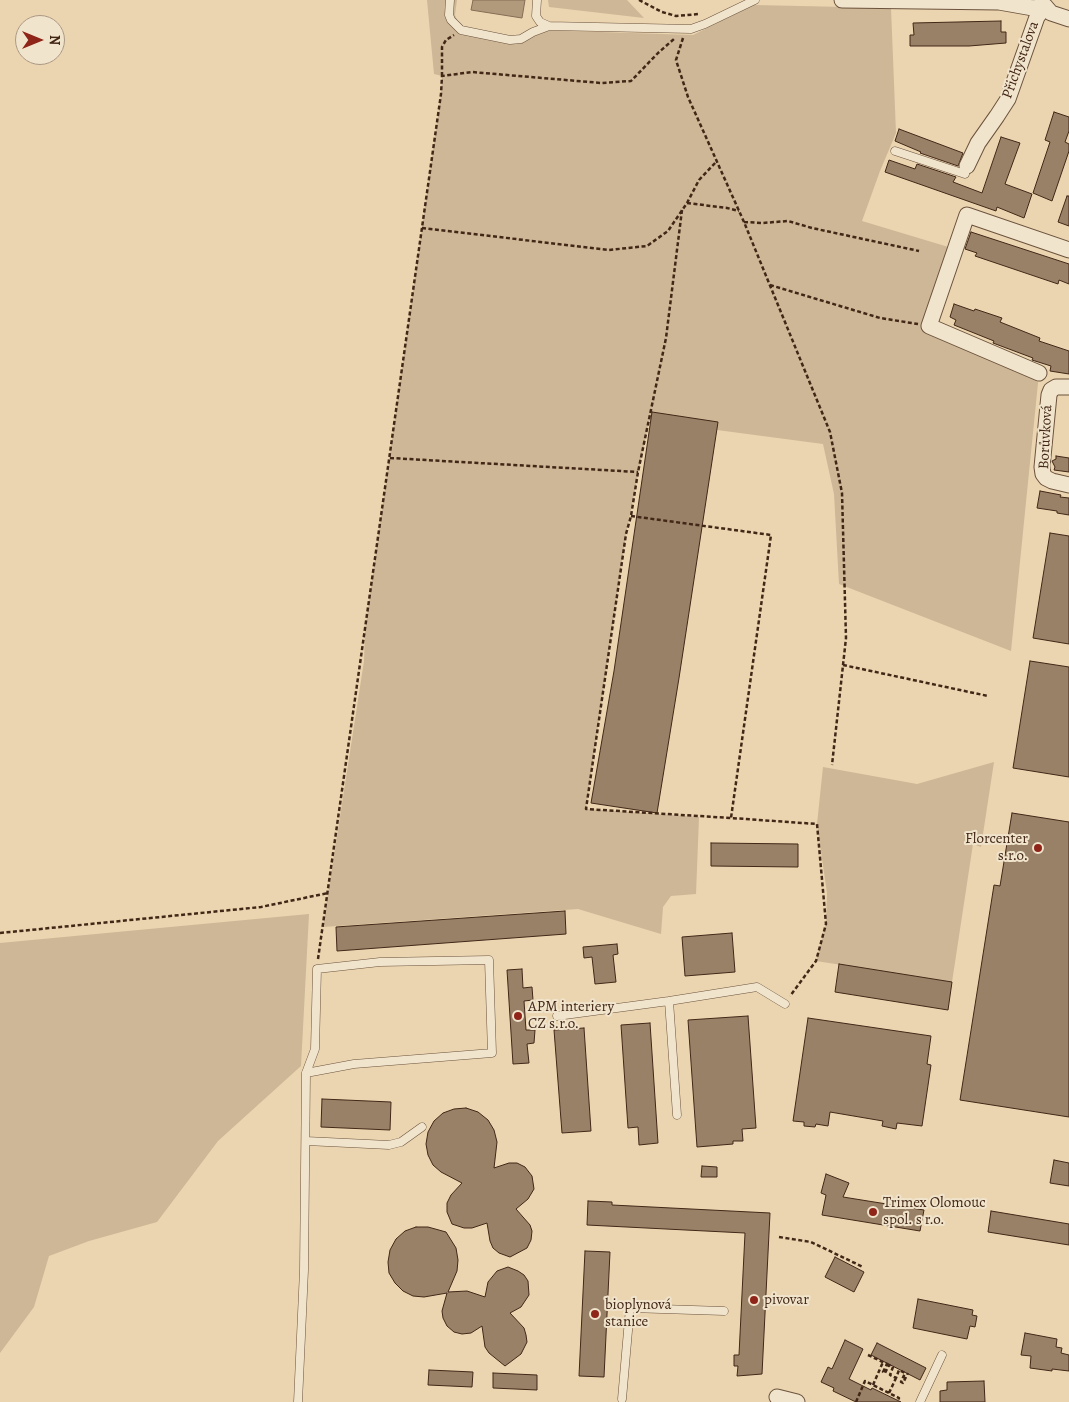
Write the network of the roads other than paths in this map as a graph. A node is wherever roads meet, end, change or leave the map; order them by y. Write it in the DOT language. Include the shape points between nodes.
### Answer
graph roads {
  1 [pos="450,0"];
  2 [pos="537,0"];
  3 [pos="755,0"];
  4 [pos="842,0"];
  5 [pos="975,1"];
  6 [pos="1044,3"];
  7 [pos="1069,19"];
  8 [pos="549,26"];
  9 [pos="895,151"];
  10 [pos="967,166"];
  11 [pos="1069,250"];
  12 [pos="1039,373"];
  13 [pos="1069,387"];
  14 [pos="1069,485"];
  15 [pos="669,1001"];
  16 [pos="785,1004"];
  17 [pos="558,1016"];
  18 [pos="306,1073"];
  19 [pos="677,1116"];
  20 [pos="422,1127"];
  21 [pos="306,1141"];
  22 [pos="724,1311"];
  23 [pos="942,1355"];
  24 [pos="777,1397"];
  25 [pos="622,1399"];
  26 [pos="298,1402"];
  27 [pos="797,1402"];
  28 [pos="920,1402"];
  1 -- 8 [label="lane" via="449,15 461,30 510,40 521,39"];
  2 -- 8 [label="lane" via="536,16"];
  3 -- 8 [label="lane" via="685,30"];
  4 -- 5 [label="street, Přichystalova"];
  5 -- 6 [label="street, Přichystalova" via="1036,8"];
  6 -- 7 [label="street, Přichystalova" via="1051,13"];
  6 -- 10 [label="street, Přichystalova" via="1008,99 978,143"];
  9 -- 10 [label="lane" via="965,174"];
  11 -- 12 [label="street" via="967,215 929,326"];
  13 -- 14 [label="street, Borůvková" via="1056,387 1049,395 1042,471 1049,480"];
  15 -- 16 [label="lane" via="757,987"];
  15 -- 17 [label="lane"];
  15 -- 19 [label="lane"];
  18 -- 18 [label="lane" via="354,1064 492,1053 489,960 380,962 317,969 315,1049"];
  18 -- 21 [label="lane"];
  20 -- 21 [label="lane" via="401,1142 389,1145"];
  21 -- 26 [label="lane"];
  22 -- 25 [label="lane" via="630,1308"];
  23 -- 28 [label="lane"];
  24 -- 27 [label="street"];
}
